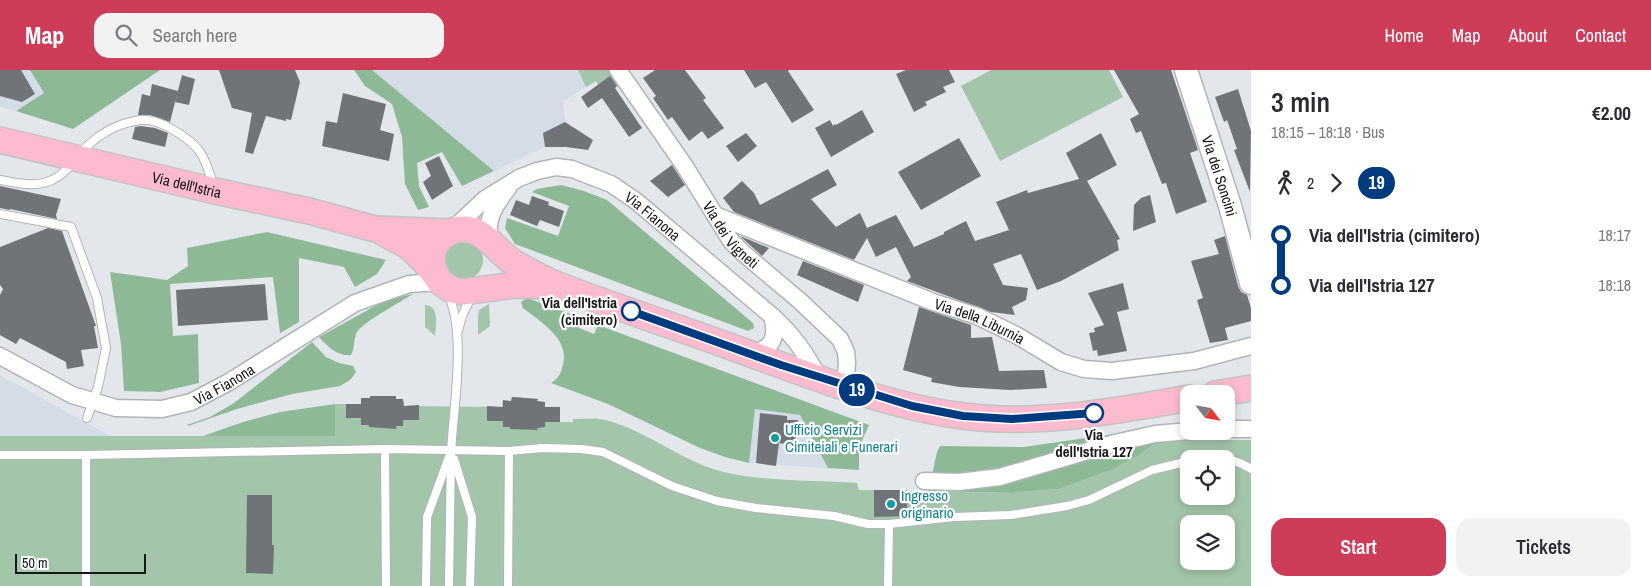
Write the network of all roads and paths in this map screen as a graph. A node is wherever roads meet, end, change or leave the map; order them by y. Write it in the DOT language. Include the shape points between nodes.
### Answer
graph roads {
  1 [pos="1186,70"];
  2 [pos="623,72"];
  3 [pos="0,140"];
  4 [pos="77,159"];
  5 [pos="0,180"];
  6 [pos="513,181"];
  7 [pos="215,191"];
  8 [pos="0,214"];
  9 [pos="715,214"];
  10 [pos="375,229"];
  11 [pos="449,232"];
  12 [pos="490,243"];
  13 [pos="440,282"];
  14 [pos="1251,283"];
  15 [pos="561,286"];
  16 [pos="475,289"];
  17 [pos="772,316"];
  18 [pos="457,333"];
  19 [pos="1251,346"];
  20 [pos="751,354"];
  21 [pos="0,356"];
  22 [pos="818,378"];
  23 [pos="845,386"];
  24 [pos="1251,388"];
  25 [pos="1235,391"];
  26 [pos="1180,400"];
  27 [pos="94,402"];
  28 [pos="87,418"];
  29 [pos="1235,429"];
  30 [pos="1251,429"];
  31 [pos="1180,432"];
  32 [pos="385,449"];
  33 [pos="451,451"];
  34 [pos="509,451"];
  35 [pos="0,455"];
  36 [pos="86,456"];
  37 [pos="1235,461"];
  38 [pos="1180,463"];
  39 [pos="1251,469"];
  40 [pos="924,481"];
  41 [pos="889,524"];
  42 [pos="86,586"];
  43 [pos="386,586"];
  44 [pos="426,586"];
  45 [pos="449,586"];
  46 [pos="470,586"];
  47 [pos="508,586"];
  48 [pos="888,586"];
  1 -- 14 [label="street, Via dei Soncini"];
  2 -- 9 [label="street, Via dei Vigneti"];
  3 -- 4 [label="main road, Via dell'Istria"];
  4 -- 5 [label="lane" via="65,172 51,180 26,185"];
  4 -- 7 [label="main road, Via dell'Istria"];
  4 -- 7 [label="lane" via="92,141 115,127 148,121 177,131 200,152"];
  6 -- 11 [label="street, Via Fianona" via="485,199"];
  6 -- 12 [label="street, Via Fianona" via="496,203 490,218 487,232"];
  6 -- 17 [label="street, Via Fianona" via="537,170 556,167 572,169 611,184 636,201"];
  7 -- 10 [label="main road, Via dell'Istria"];
  8 -- 27 [label="lane" via="70,227 97,298 106,348"];
  9 -- 19 [label="street, Via della Liburnia" via="933,302 977,316 1061,362 1084,369 1112,371 1194,361"];
  9 -- 23 [label="street, Via dei Vigneti" via="742,254 800,301 840,340 848,363"];
  10 -- 11 [label="main road, Via dell'Istria"];
  10 -- 13 [label="main road, Via dell'Istria" via="408,246"];
  11 -- 12 [label="main road, Via dell'Istria" via="471,230"];
  11 -- 13 [label="main road" via="438,241 432,256"];
  12 -- 15 [label="main road, Via dell'Istria" via="509,259"];
  12 -- 16 [label="main road" via="495,257 494,266 487,281"];
  13 -- 16 [label="main road, Via dell'Istria" via="458,291"];
  13 -- 18 [label="lane" via="450,299"];
  13 -- 27 [label="street, Via Fianona" via="409,284 355,303 229,382 191,402 162,410 116,408"];
  15 -- 16 [label="main road, Via dell'Istria" via="514,285"];
  15 -- 20 [label="main road, Via dell'Istria"];
  16 -- 18 [label="lane"];
  17 -- 20 [label="street" via="775,326 770,346"];
  17 -- 22 [label="street, Via Fianona" via="807,354"];
  18 -- 33 [label="lane"];
  20 -- 22 [label="main road, Via dell'Istria"];
  21 -- 27 [label="street, Via Fianona" via="72,395"];
  22 -- 23 [label="main road, Via dell'Istria"];
  23 -- 26 [label="main road, Via dell'Istria" via="909,405 963,416 1012,419 1110,412"];
  24 -- 25 [label="main road"];
  27 -- 28 [label="lane"];
  29 -- 30 [label="street"];
  31 -- 40 [label="street" via="1115,443 1000,477 959,482"];
  32 -- 33 [label="lane"];
  32 -- 36 [label="lane"];
  32 -- 43 [label="lane"];
  33 -- 34 [label="lane"];
  33 -- 44 [label="lane" via="427,517"];
  33 -- 45 [label="lane"];
  33 -- 46 [label="lane" via="472,517"];
  34 -- 41 [label="lane" via="542,448 604,452 672,486 717,501 834,516 868,524"];
  34 -- 47 [label="lane"];
  35 -- 36 [label="lane"];
  36 -- 42 [label="lane"];
  37 -- 39 [label="lane"];
  38 -- 41 [label="lane" via="1152,470 1089,500 1067,506 1011,515"];
  41 -- 48 [label="lane"];
}
